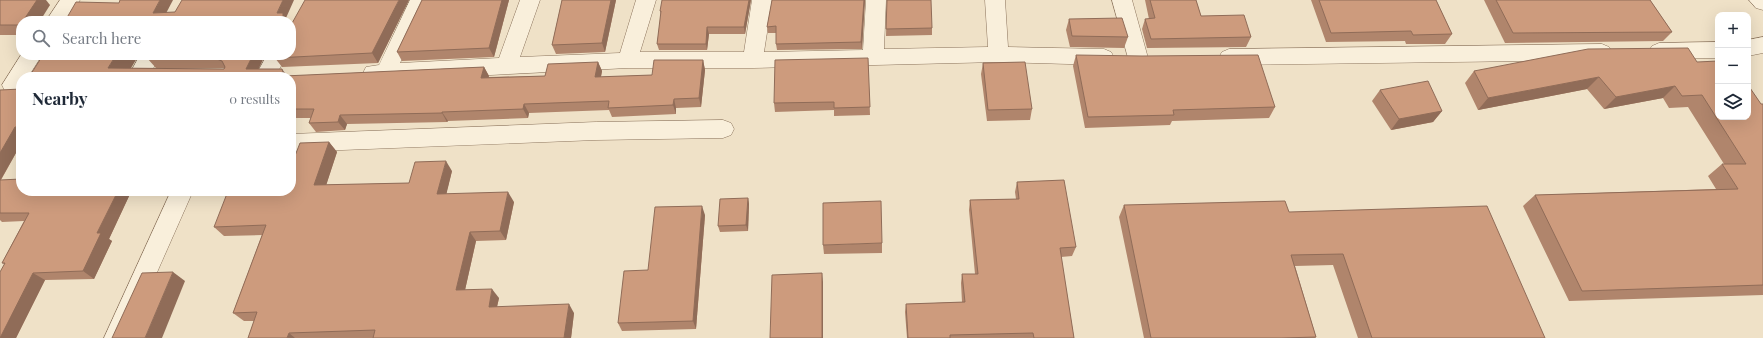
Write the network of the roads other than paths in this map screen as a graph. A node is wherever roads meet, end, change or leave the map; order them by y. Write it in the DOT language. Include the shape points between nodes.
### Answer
graph roads {
  1 [pos="70,0"];
  2 [pos="420,0"];
  3 [pos="530,0"];
  4 [pos="646,0"];
  5 [pos="762,0"];
  6 [pos="876,0"];
  7 [pos="995,0"];
  8 [pos="1122,0"];
  9 [pos="1759,0"];
  10 [pos="1763,3"];
  11 [pos="59,16"];
  12 [pos="1763,45"];
  13 [pos="1751,47"];
  14 [pos="1715,50"];
  15 [pos="998,54"];
  16 [pos="1209,57"];
  17 [pos="873,58"];
  18 [pos="28,60"];
  19 [pos="147,60"];
  20 [pos="274,60"];
  21 [pos="628,60"];
  22 [pos="753,60"];
  23 [pos="507,65"];
  24 [pos="20,72"];
  25 [pos="138,72"];
  26 [pos="268,72"];
  27 [pos="386,72"];
  28 [pos="356,73"];
  29 [pos="723,129"];
  30 [pos="296,143"];
  31 [pos="180,196"];
  32 [pos="116,338"];
  1 -- 11 [label="street"];
  2 -- 27 [label="street"];
  3 -- 23 [label="street"];
  4 -- 21 [label="street"];
  5 -- 22 [label="street"];
  6 -- 17 [label="street"];
  7 -- 15 [label="street"];
  8 -- 15 [label="street" via="1146,58"];
  9 -- 10 [label="street"];
  12 -- 13 [label="street"];
  14 -- 16 [label="street"];
  15 -- 17 [label="street"];
  17 -- 22 [label="street"];
  18 -- 24 [label="street"];
  19 -- 25 [label="street"];
  20 -- 26 [label="street"];
  21 -- 22 [label="street"];
  21 -- 23 [label="street"];
  23 -- 27 [label="street"];
  27 -- 28 [label="street"];
  29 -- 30 [label="street" via="596,131"];
  31 -- 32 [label="street"];
}
